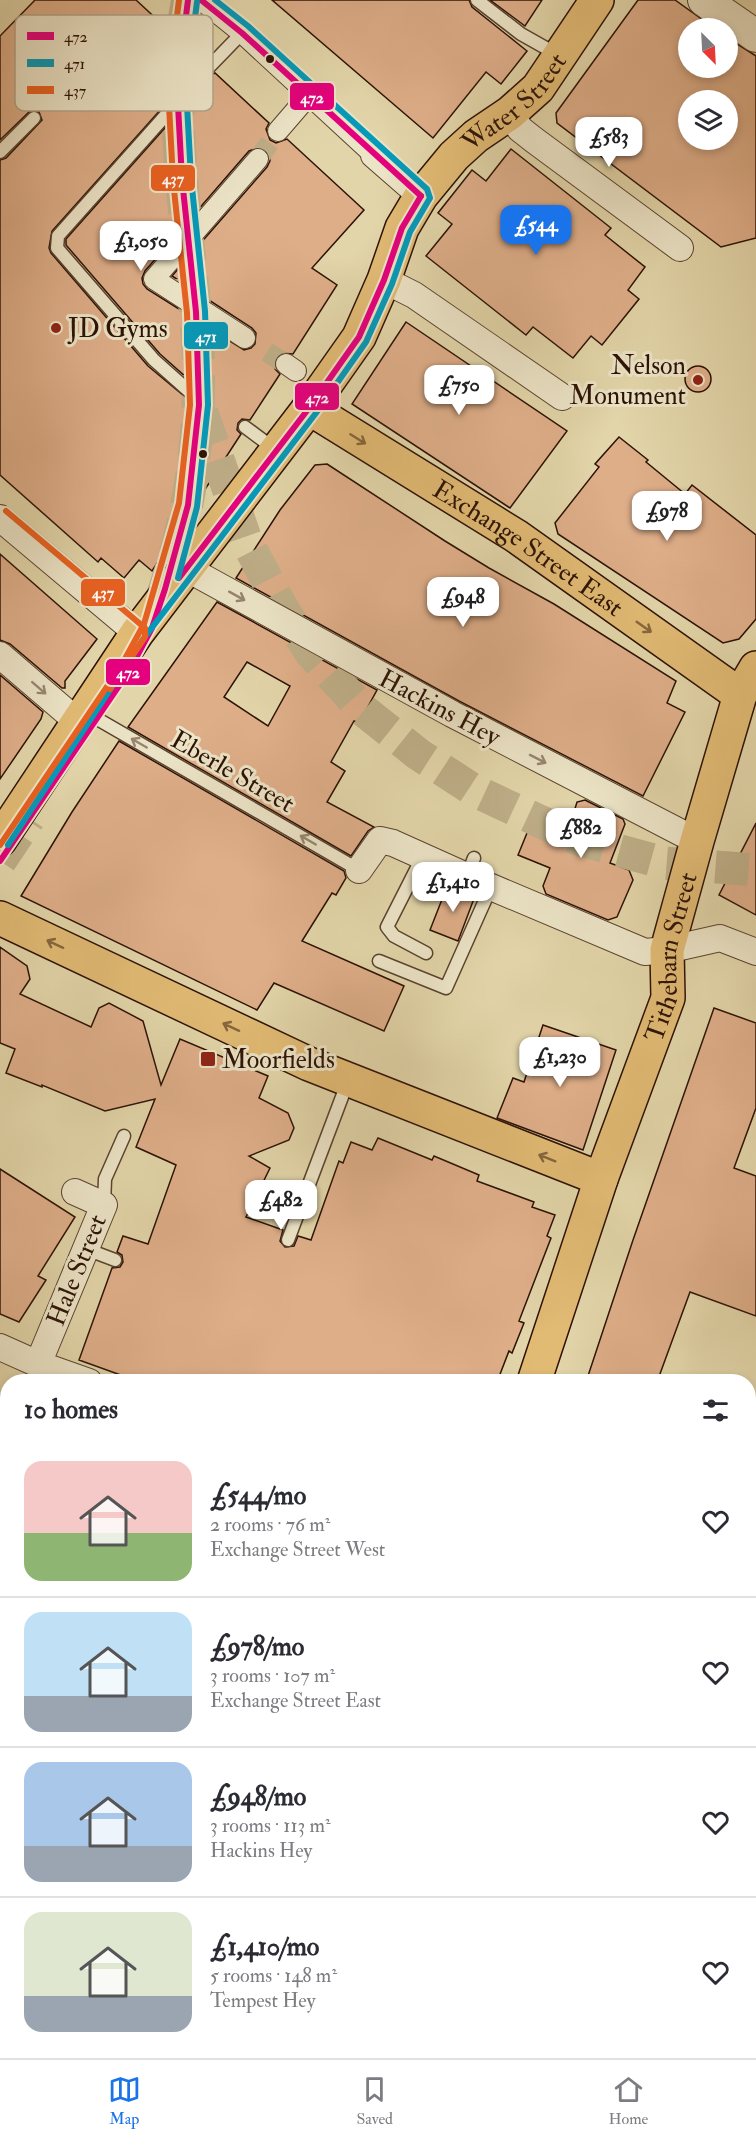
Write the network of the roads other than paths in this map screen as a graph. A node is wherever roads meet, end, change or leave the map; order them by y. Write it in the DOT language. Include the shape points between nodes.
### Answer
graph roads {
  1 [pos="201,0"];
  2 [pos="477,0"];
  3 [pos="597,0"];
  4 [pos="704,0"];
  5 [pos="242,33"];
  6 [pos="756,36"];
  7 [pos="561,56"];
  8 [pos="213,62"];
  9 [pos="309,95"];
  10 [pos="169,111"];
  11 [pos="510,112"];
  12 [pos="33,118"];
  13 [pos="278,131"];
  14 [pos="0,152"];
  15 [pos="374,155"];
  16 [pos="258,159"];
  17 [pos="421,196"];
  18 [pos="680,248"];
  19 [pos="384,280"];
  20 [pos="244,338"];
  21 [pos="191,393"];
  22 [pos="562,397"];
  23 [pos="309,408"];
  24 [pos="245,427"];
  25 [pos="277,451"];
  26 [pos="0,518"];
  27 [pos="186,568"];
  28 [pos="137,633"];
  29 [pos="0,655"];
  30 [pos="748,681"];
  31 [pos="82,717"];
  32 [pos="3,827"];
  33 [pos="697,841"];
  34 [pos="423,856"];
  35 [pos="359,870"];
  36 [pos="491,887"];
  37 [pos="0,918"];
  38 [pos="668,950"];
  39 [pos="756,952"];
  40 [pos="426,953"];
  41 [pos="378,961"];
  42 [pos="349,1079"];
  43 [pos="124,1136"];
  44 [pos="601,1179"];
  45 [pos="75,1192"];
  46 [pos="104,1205"];
  47 [pos="288,1240"];
  48 [pos="86,1249"];
  49 [pos="115,1260"];
  50 [pos="0,1347"];
  51 [pos="38,1364"];
  52 [pos="66,1374"];
  53 [pos="537,1374"];
  1 -- 5 [label="street"];
  2 -- 7 [label="lane" via="521,34"];
  3 -- 7 [label="main road, Water Street"];
  4 -- 6 [label="street"];
  5 -- 8 [label="lane"];
  5 -- 9 [label="street"];
  7 -- 11 [label="main road, Water Street" via="538,88"];
  9 -- 13 [label="street"];
  9 -- 15 [label="street"];
  10 -- 21 [label="lane" via="58,236 57,249 154,360"];
  11 -- 17 [label="main road, Water Street" via="454,156"];
  11 -- 18 [label="street" via="520,129"];
  12 -- 14 [label="lane"];
  15 -- 17 [label="street"];
  16 -- 20 [label="street" via="154,279"];
  17 -- 19 [label="main road, Water Street" via="402,228"];
  19 -- 22 [label="street" via="414,295"];
  19 -- 23 [label="main road, Water Street" via="359,337"];
  23 -- 25 [label="main road, Water Street"];
  23 -- 30 [label="main road, Exchange Street East, one-way"];
  24 -- 25 [label="lane"];
  25 -- 27 [label="main road, Water Street"];
  26 -- 28 [label="street"];
  27 -- 28 [label="main road, Water Street"];
  27 -- 33 [label="street, Hackins Hey, one-way" via="452,714"];
  28 -- 31 [label="main road, Water Street"];
  29 -- 31 [label="street, one-way"];
  30 -- 33 [label="main road, Tithebarn Street"];
  31 -- 32 [label="main road, Water Street"];
  35 -- 31 [label="lane, Eberle Street, one-way"];
  33 -- 38 [label="main road, Tithebarn Street"];
  34 -- 35 [label="street" via="380,840"];
  34 -- 36 [label="street" via="470,867"];
  34 -- 40 [label="lane" via="387,927 394,936"];
  36 -- 38 [label="street" via="645,952"];
  36 -- 41 [label="lane" via="446,988"];
  42 -- 37 [label="main road, one-way" via="309,1064"];
  38 -- 39 [label="street" via="720,938"];
  38 -- 44 [label="main road, Tithebarn Street" via="668,998"];
  44 -- 42 [label="main road, one-way"];
  42 -- 47 [label="lane"];
  43 -- 46 [label="lane" via="105,1179"];
  44 -- 53 [label="main road, Tithebarn Street"];
  45 -- 46 [label="street, Hale Street"];
  46 -- 48 [label="street, Hale Street"];
  48 -- 49 [label="lane"];
  48 -- 51 [label="street, Hale Street"];
  50 -- 51 [label="street"];
  51 -- 52 [label="street"];
}
